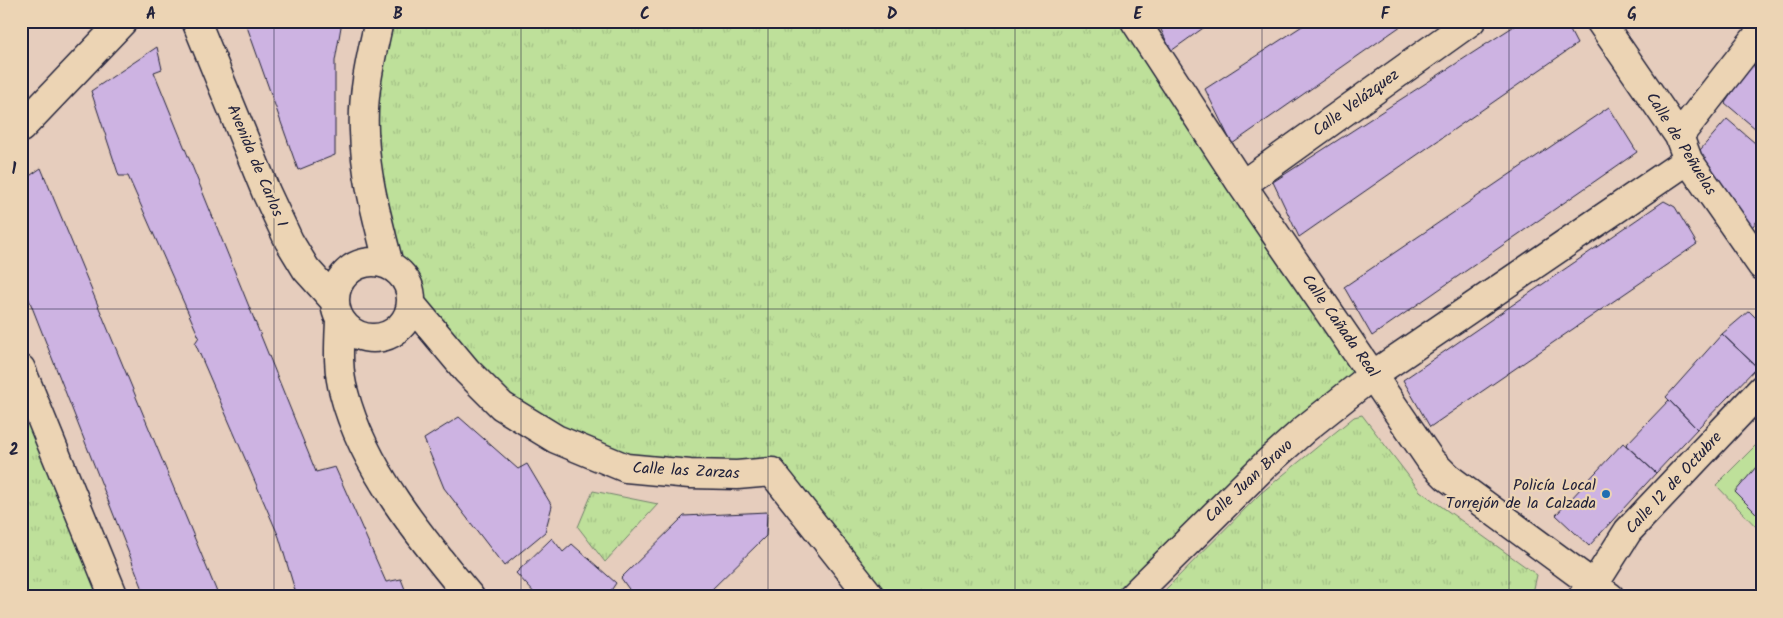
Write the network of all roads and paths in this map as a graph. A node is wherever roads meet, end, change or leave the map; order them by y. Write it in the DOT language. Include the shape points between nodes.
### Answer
graph roads {
  1 [pos="123,21"];
  2 [pos="196,21"];
  3 [pos="379,21"];
  4 [pos="1135,21"];
  5 [pos="1471,21"];
  6 [pos="1600,21"];
  7 [pos="1762,30"];
  8 [pos="21,128"];
  9 [pos="1684,148"];
  10 [pos="1242,185"];
  11 [pos="389,265"];
  12 [pos="1762,266"];
  13 [pos="411,304"];
  14 [pos="337,310"];
  15 [pos="21,369"];
  16 [pos="1374,374"];
  17 [pos="1762,389"];
  18 [pos="1596,592"];
  19 [pos="114,597"];
  20 [pos="470,597"];
  21 [pos="872,597"];
  22 [pos="1132,597"];
  1 -- 8 [label="street"];
  2 -- 14 [label="street, Avenida de Carlos I" via="289,241"];
  3 -- 11 [label="street" via="367,78 364,130 369,183"];
  4 -- 10 [label="street, Calle Cañada Real"];
  5 -- 10 [label="street, Calle Velázquez"];
  6 -- 9 [label="street, Calle de Peñuelas"];
  7 -- 9 [label="street, Calle Juan Bravo"];
  9 -- 12 [label="street, Calle de Peñuelas"];
  9 -- 16 [label="street, Calle Juan Bravo"];
  10 -- 16 [label="street, Calle Cañada Real"];
  11 -- 13 [label="street" via="405,279"];
  11 -- 14 [label="street" via="364,262 352,268 336,288"];
  13 -- 14 [label="street" via="402,325 382,338 358,336 348,330"];
  13 -- 21 [label="street, Calle las Zarzas" via="467,371 502,406 556,439 626,468 690,474 772,472"];
  14 -- 20 [label="street" via="343,392 353,422 386,488"];
  15 -- 19 [label="street"];
  16 -- 18 [label="street, Calle Cañada Real" via="1431,461 1447,477"];
  16 -- 22 [label="street, Calle Juan Bravo" via="1266,464"];
  17 -- 18 [label="street, Calle 12 de Octubre" via="1628,531"];
}
